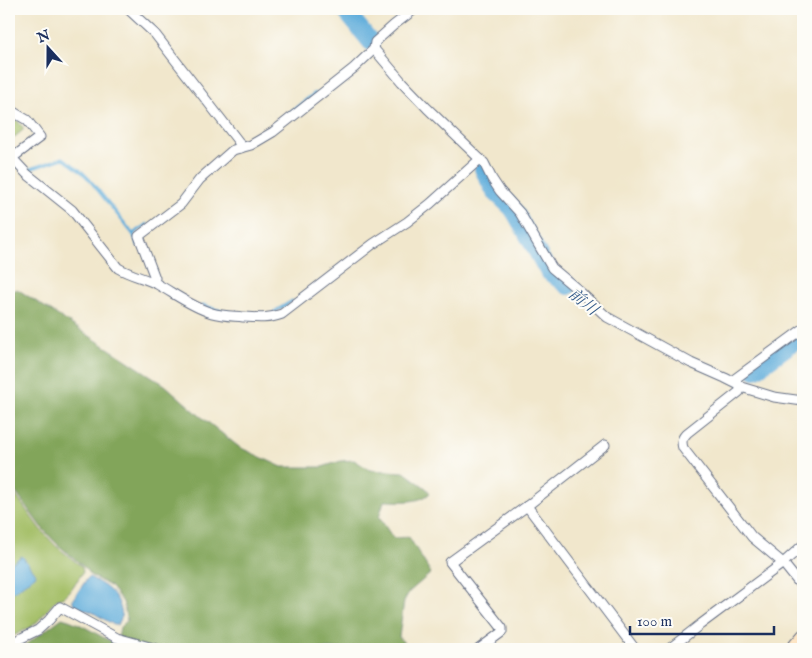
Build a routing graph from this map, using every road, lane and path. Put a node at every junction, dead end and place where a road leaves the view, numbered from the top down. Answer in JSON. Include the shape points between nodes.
{"nodes":[{"id":1,"x":128,"y":9,"type":"edge"},
{"id":2,"x":415,"y":9,"type":"edge"},
{"id":3,"x":374,"y":49,"type":"junction"},
{"id":4,"x":9,"y":106,"type":"edge"},
{"id":5,"x":241,"y":148,"type":"junction"},
{"id":6,"x":480,"y":159,"type":"junction"},
{"id":7,"x":155,"y":278,"type":"dead end"},
{"id":8,"x":803,"y":330,"type":"edge"},
{"id":9,"x":732,"y":381,"type":"junction"},
{"id":10,"x":741,"y":387,"type":"junction"},
{"id":11,"x":803,"y":401,"type":"edge"},
{"id":12,"x":605,"y":445,"type":"dead end"},
{"id":13,"x":527,"y":506,"type":"junction"},
{"id":14,"x":803,"y":545,"type":"edge"},
{"id":15,"x":783,"y":563,"type":"junction"},
{"id":16,"x":803,"y":588,"type":"edge"},
{"id":17,"x":803,"y":635,"type":"edge"},
{"id":18,"x":9,"y":644,"type":"edge"},
{"id":19,"x":157,"y":649,"type":"edge"},
{"id":20,"x":479,"y":649,"type":"edge"},
{"id":21,"x":635,"y":649,"type":"edge"},
{"id":22,"x":669,"y":649,"type":"edge"},
{"id":23,"x":791,"y":649,"type":"edge"}],
"edges":[{"from":1,"to":5,"type":"street","via":[[156,34]]},
{"from":2,"to":3,"type":"street","via":[[375,42]]},
{"from":3,"to":5,"type":"street","via":[[273,132]]},
{"from":3,"to":6,"type":"street","via":[[426,108]]},
{"from":4,"to":6,"type":"street","via":[[27,120],[40,137],[12,158],[72,210],[118,268],[156,283],[213,313],[235,316],[268,318],[282,314],[430,204]]},
{"from":5,"to":7,"type":"street","via":[[233,150],[200,179],[181,204],[139,236]]},
{"from":6,"to":9,"type":"street","via":[[500,191],[520,213],[552,268],[607,317],[691,364]]},
{"from":8,"to":9,"type":"street"},
{"from":9,"to":10,"type":"street"},
{"from":10,"to":11,"type":"street"},
{"from":10,"to":15,"type":"street","via":[[739,392],[686,433],[681,442],[688,456],[752,537]]},
{"from":12,"to":13,"type":"street"},
{"from":13,"to":20,"type":"street","via":[[450,562],[502,628],[502,632]]},
{"from":13,"to":21,"type":"street"},
{"from":14,"to":15,"type":"street"},
{"from":15,"to":16,"type":"street"},
{"from":15,"to":22,"type":"street"},
{"from":17,"to":23,"type":"main road"},
{"from":18,"to":19,"type":"street","via":[[38,630],[60,607],[117,638]]}]}
